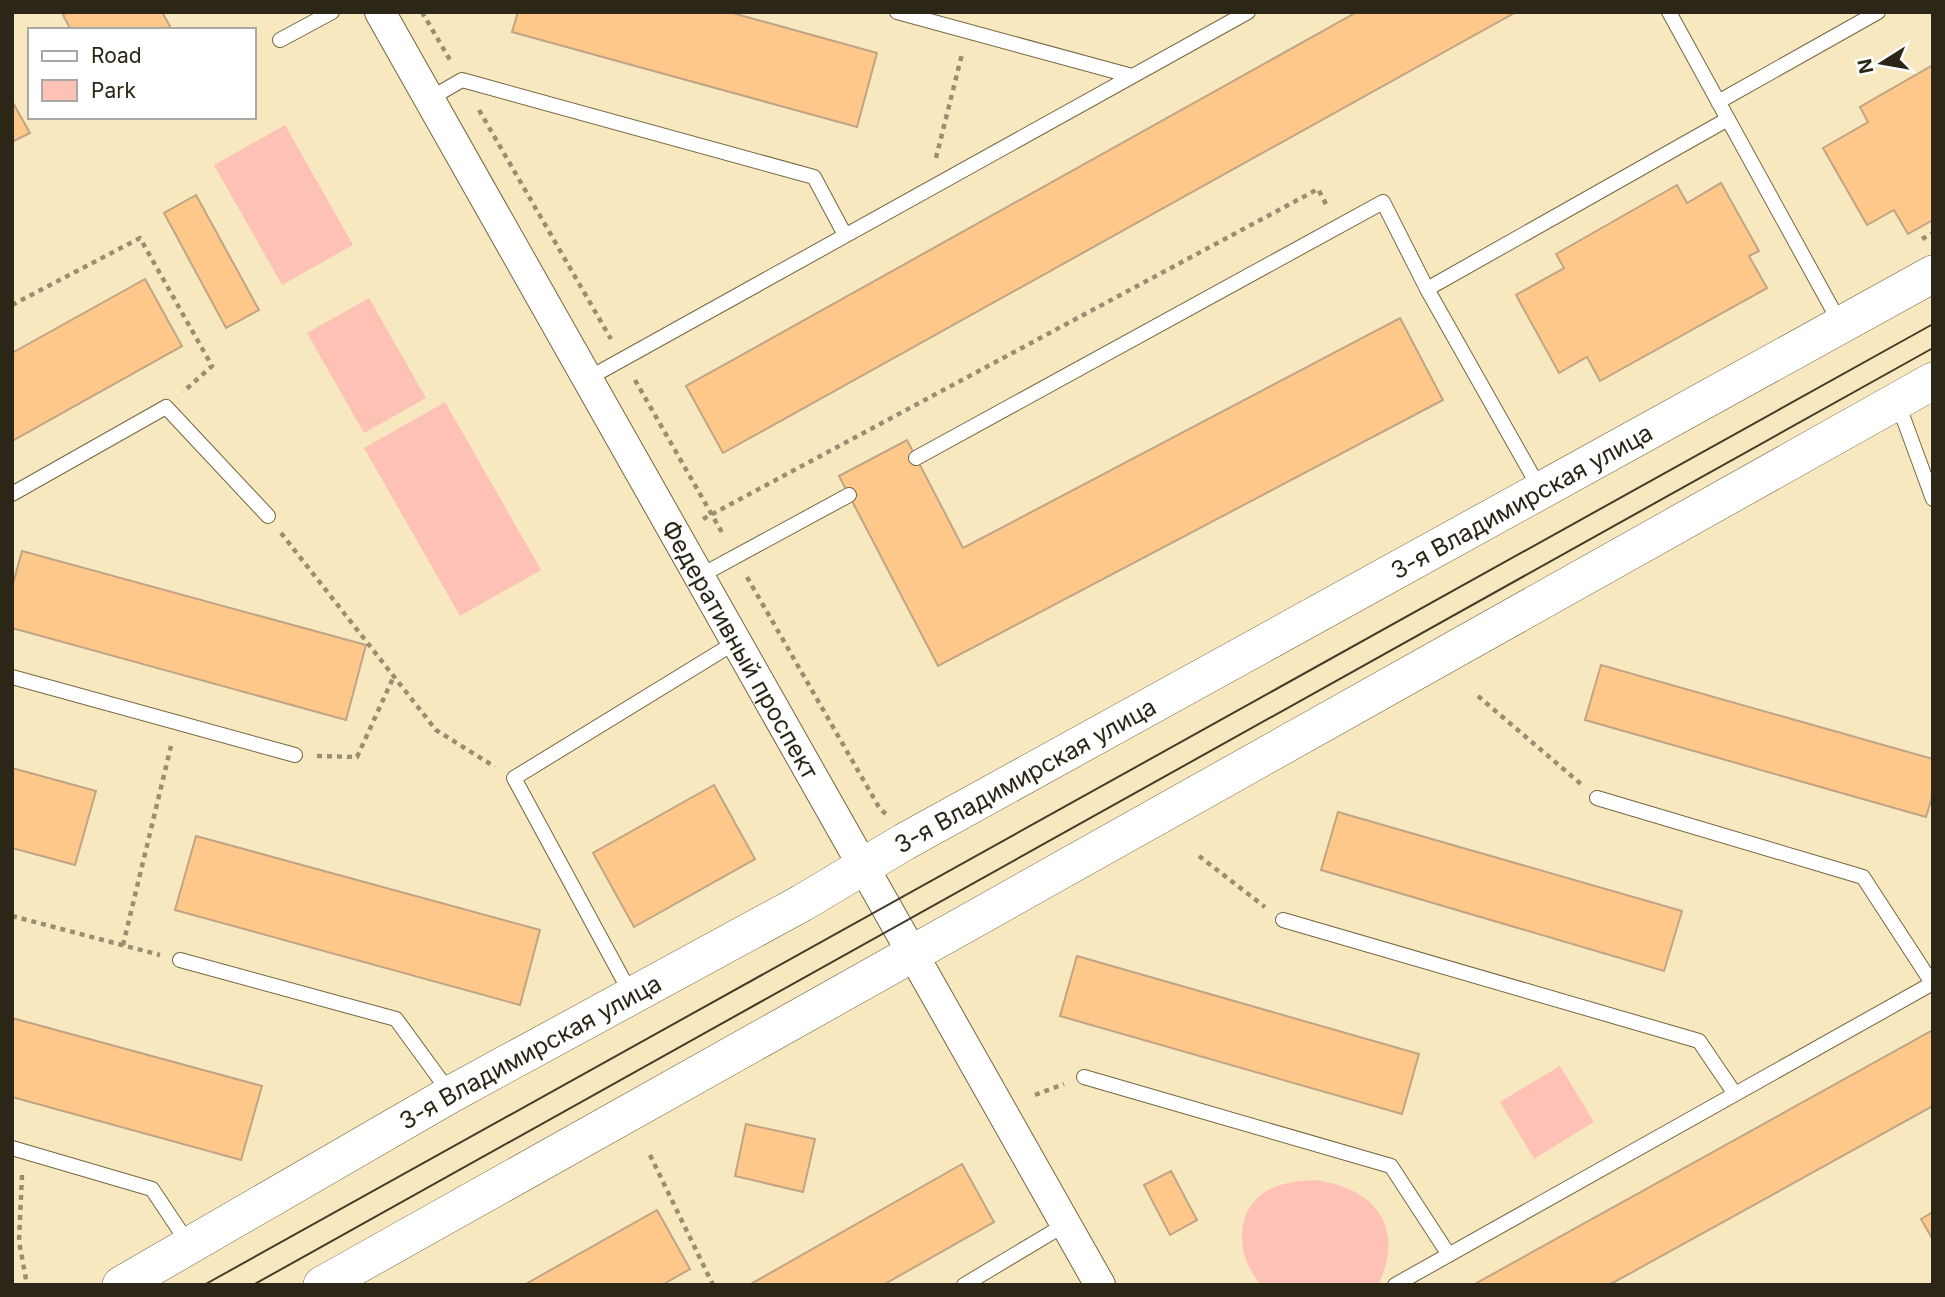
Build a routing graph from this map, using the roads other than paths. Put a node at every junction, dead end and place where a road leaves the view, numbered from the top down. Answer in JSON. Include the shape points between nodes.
{"nodes":[{"id":1,"x":332,"y":12,"type":"edge"},
{"id":2,"x":380,"y":12,"type":"edge"},
{"id":3,"x":897,"y":12,"type":"edge"},
{"id":4,"x":1248,"y":12,"type":"edge"},
{"id":5,"x":1669,"y":12,"type":"edge"},
{"id":6,"x":1878,"y":12,"type":"edge"},
{"id":7,"x":280,"y":40,"type":"dead end"},
{"id":8,"x":1132,"y":76,"type":"junction"},
{"id":9,"x":429,"y":99,"type":"junction"},
{"id":10,"x":1718,"y":102,"type":"junction"},
{"id":11,"x":1728,"y":119,"type":"junction"},
{"id":12,"x":845,"y":235,"type":"junction"},
{"id":13,"x":1933,"y":274,"type":"edge"},
{"id":14,"x":1427,"y":289,"type":"junction"},
{"id":15,"x":1841,"y":325,"type":"junction"},
{"id":16,"x":587,"y":379,"type":"junction"},
{"id":17,"x":1933,"y":382,"type":"edge"},
{"id":18,"x":1897,"y":401,"type":"junction"},
{"id":19,"x":916,"y":458,"type":"dead end"},
{"id":20,"x":1541,"y":490,"type":"junction"},
{"id":21,"x":12,"y":494,"type":"edge"},
{"id":22,"x":849,"y":495,"type":"dead end"},
{"id":23,"x":1933,"y":499,"type":"edge"},
{"id":24,"x":268,"y":516,"type":"road end"},
{"id":25,"x":698,"y":577,"type":"junction"},
{"id":26,"x":736,"y":642,"type":"junction"},
{"id":27,"x":12,"y":677,"type":"edge"},
{"id":28,"x":295,"y":755,"type":"road end"},
{"id":29,"x":1597,"y":798,"type":"road end"},
{"id":30,"x":863,"y":866,"type":"junction"},
{"id":31,"x":1283,"y":920,"type":"road end"},
{"id":32,"x":914,"y":955,"type":"junction"},
{"id":33,"x":180,"y":960,"type":"road end"},
{"id":34,"x":1932,"y":983,"type":"edge"},
{"id":35,"x":631,"y":995,"type":"junction"},
{"id":36,"x":1084,"y":1077,"type":"dead end"},
{"id":37,"x":451,"y":1094,"type":"junction"},
{"id":38,"x":1735,"y":1094,"type":"junction"},
{"id":39,"x":18,"y":1149,"type":"edge"},
{"id":40,"x":1066,"y":1224,"type":"junction"},
{"id":41,"x":189,"y":1245,"type":"junction"},
{"id":42,"x":1449,"y":1255,"type":"junction"},
{"id":43,"x":121,"y":1285,"type":"edge"},
{"id":44,"x":322,"y":1285,"type":"edge"},
{"id":45,"x":964,"y":1285,"type":"edge"},
{"id":46,"x":1100,"y":1285,"type":"edge"},
{"id":47,"x":1395,"y":1285,"type":"edge"}],
"edges":[{"from":1,"to":7,"type":"lane"},
{"from":2,"to":9,"type":"street","name":"Федеративный проспект"},
{"from":3,"to":8,"type":"lane"},
{"from":4,"to":8,"type":"lane"},
{"from":5,"to":10,"type":"lane"},
{"from":6,"to":10,"type":"lane"},
{"from":8,"to":12,"type":"lane"},
{"from":9,"to":12,"type":"lane","via":[[462,80],[814,177]]},
{"from":9,"to":16,"type":"street","name":"Федеративный проспект"},
{"from":10,"to":11,"type":"lane"},
{"from":11,"to":14,"type":"lane"},
{"from":11,"to":15,"type":"lane"},
{"from":12,"to":16,"type":"lane"},
{"from":13,"to":15,"type":"street","name":"3-я Владимирская улица"},
{"from":14,"to":19,"type":"lane","via":[[1383,202]]},
{"from":14,"to":20,"type":"lane"},
{"from":15,"to":20,"type":"street","name":"3-я Владимирская улица"},
{"from":16,"to":25,"type":"street","name":"Федеративный проспект"},
{"from":17,"to":18,"type":"street"},
{"from":18,"to":23,"type":"lane"},
{"from":18,"to":32,"type":"street"},
{"from":20,"to":30,"type":"street","name":"3-я Владимирская улица"},
{"from":21,"to":24,"type":"lane","via":[[166,407]]},
{"from":22,"to":25,"type":"lane"},
{"from":25,"to":26,"type":"street","name":"Федеративный проспект"},
{"from":26,"to":30,"type":"street","name":"Федеративный проспект"},
{"from":26,"to":35,"type":"lane","via":[[514,778]]},
{"from":27,"to":28,"type":"lane"},
{"from":29,"to":34,"type":"lane","via":[[1863,877]]},
{"from":30,"to":32,"type":"street","name":"Федеративный проспект"},
{"from":30,"to":35,"type":"street","name":"3-я Владимирская улица"},
{"from":31,"to":38,"type":"lane","via":[[1699,1041]]},
{"from":32,"to":40,"type":"street","name":"Федеративный проспект"},
{"from":32,"to":44,"type":"street"},
{"from":33,"to":37,"type":"lane","via":[[396,1019]]},
{"from":34,"to":38,"type":"lane"},
{"from":35,"to":37,"type":"street","name":"3-я Владимирская улица"},
{"from":36,"to":42,"type":"lane","via":[[1391,1166]]},
{"from":37,"to":41,"type":"street","name":"3-я Владимирская улица"},
{"from":38,"to":42,"type":"lane"},
{"from":39,"to":41,"type":"lane","via":[[152,1189]]},
{"from":40,"to":45,"type":"lane"},
{"from":40,"to":46,"type":"street","name":"Федеративный проспект"},
{"from":41,"to":43,"type":"street","name":"3-я Владимирская улица"},
{"from":42,"to":47,"type":"lane"}]}
